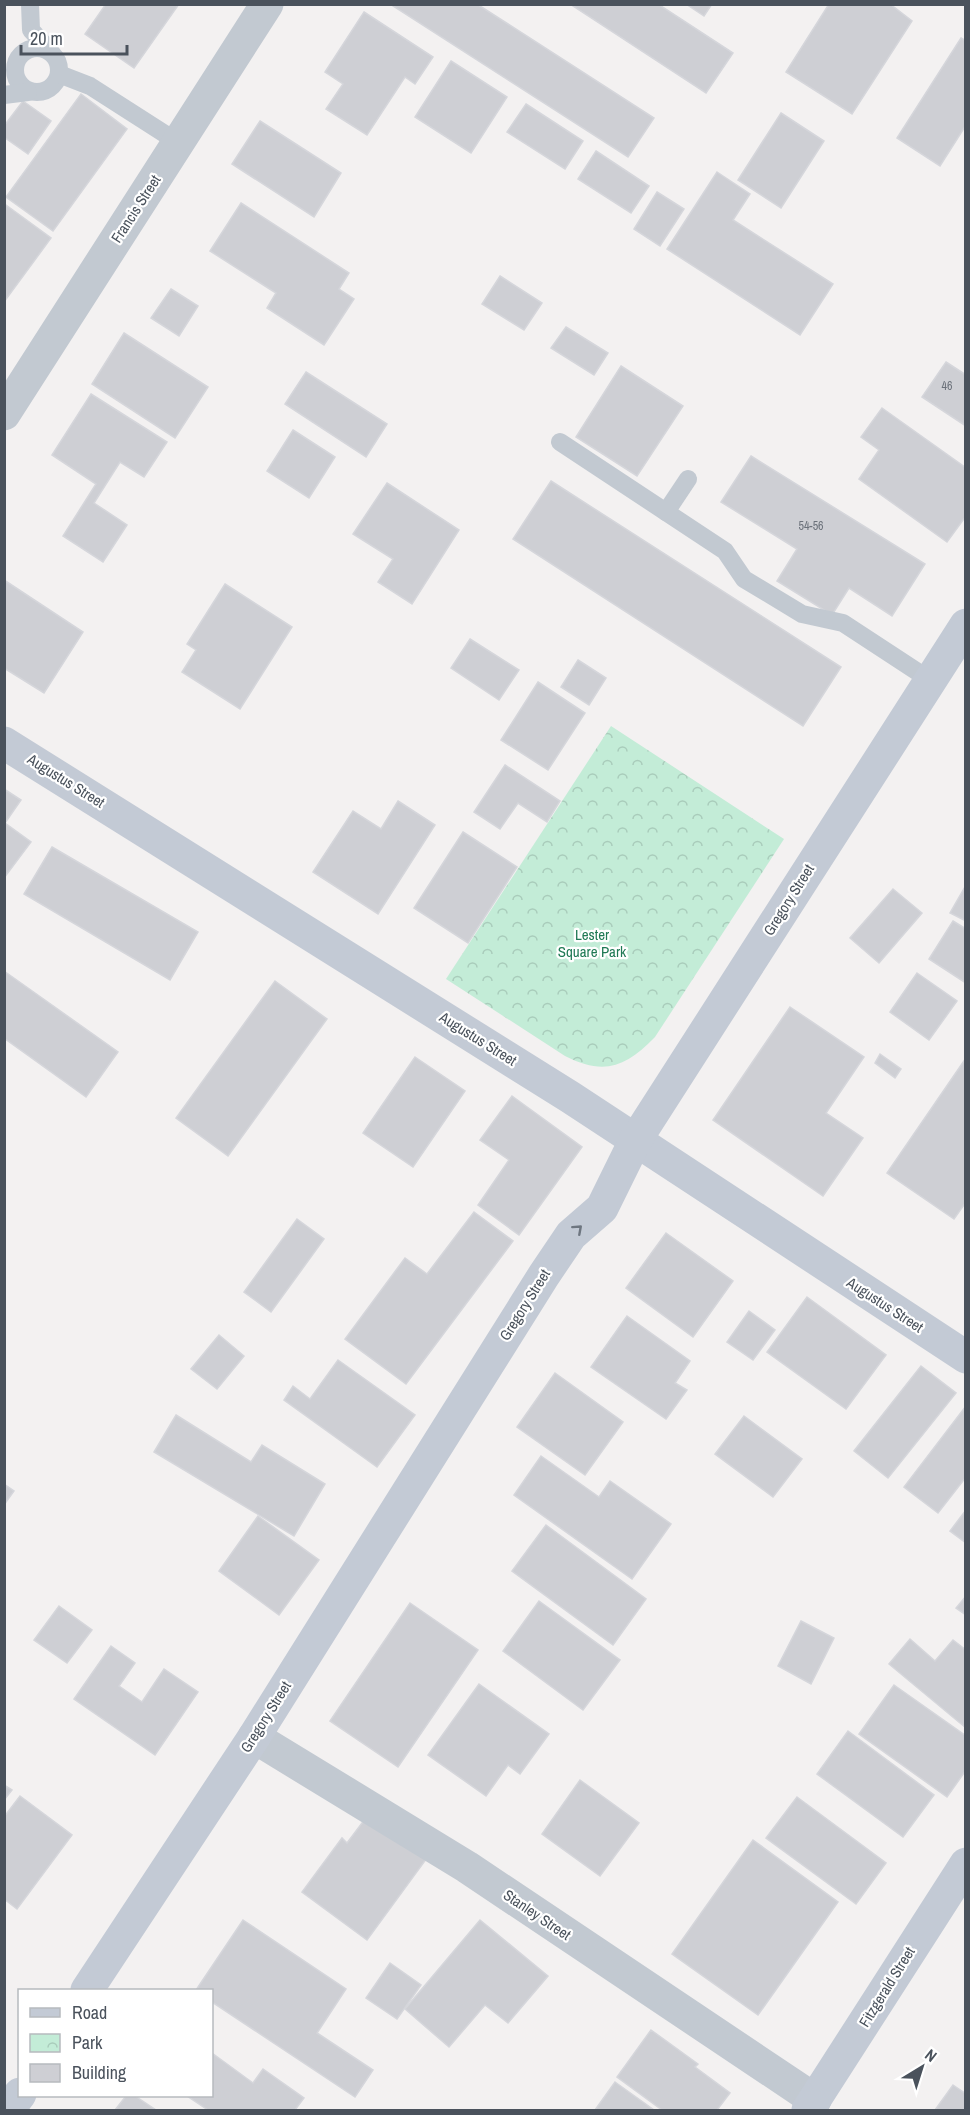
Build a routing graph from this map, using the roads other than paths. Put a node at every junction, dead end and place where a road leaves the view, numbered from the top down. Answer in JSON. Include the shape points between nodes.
{"nodes":[{"id":1,"x":30,"y":4,"type":"edge"},
{"id":2,"x":267,"y":4,"type":"edge"},
{"id":3,"x":53,"y":55,"type":"junction"},
{"id":4,"x":59,"y":74,"type":"junction"},
{"id":5,"x":28,"y":92,"type":"junction"},
{"id":6,"x":4,"y":95,"type":"edge"},
{"id":7,"x":179,"y":143,"type":"junction"},
{"id":8,"x":4,"y":414,"type":"edge"},
{"id":9,"x":560,"y":442,"type":"dead end"},
{"id":10,"x":688,"y":479,"type":"dead end"},
{"id":11,"x":666,"y":512,"type":"junction"},
{"id":12,"x":966,"y":625,"type":"edge"},
{"id":13,"x":930,"y":680,"type":"junction"},
{"id":14,"x":4,"y":743,"type":"edge"},
{"id":15,"x":635,"y":1141,"type":"junction"},
{"id":16,"x":959,"y":1354,"type":"edge"},
{"id":17,"x":254,"y":1737,"type":"junction"},
{"id":18,"x":966,"y":1864,"type":"edge"},
{"id":19,"x":88,"y":1989,"type":"edge"},
{"id":20,"x":18,"y":2097,"type":"edge"},
{"id":21,"x":812,"y":2105,"type":"edge"},
{"id":22,"x":8,"y":2110,"type":"edge"}],
"edges":[{"from":1,"to":3,"type":"lane","via":[[31,30]]},
{"from":2,"to":7,"type":"street","name":"Francis Street"},
{"from":3,"to":4,"type":"lane","via":[[59,64]]},
{"from":3,"to":5,"type":"lane","via":[[35,48],[18,58],[15,77]]},
{"from":4,"to":5,"type":"lane","via":[[48,90]]},
{"from":4,"to":7,"type":"lane","via":[[90,86]]},
{"from":5,"to":6,"type":"lane"},
{"from":7,"to":8,"type":"street","name":"Francis Street"},
{"from":9,"to":11,"type":"lane"},
{"from":10,"to":11,"type":"lane"},
{"from":11,"to":13,"type":"lane","via":[[725,551],[744,579],[801,614],[843,623]]},
{"from":12,"to":13,"type":"street","name":"Gregory Street"},
{"from":13,"to":15,"type":"street","name":"Gregory Street"},
{"from":14,"to":15,"type":"street","name":"Augustus Street"},
{"from":15,"to":16,"type":"street","name":"Augustus Street"},
{"from":17,"to":15,"type":"street","name":"Gregory Street","one_way":true,"via":[[544,1275],[571,1235],[602,1208]]},
{"from":17,"to":19,"type":"street","name":"Gregory Street"},
{"from":17,"to":21,"type":"street","name":"Stanley Street","via":[[467,1868]]},
{"from":18,"to":21,"type":"street","name":"Fitzgerald Street"},
{"from":20,"to":22,"type":"street"}]}
